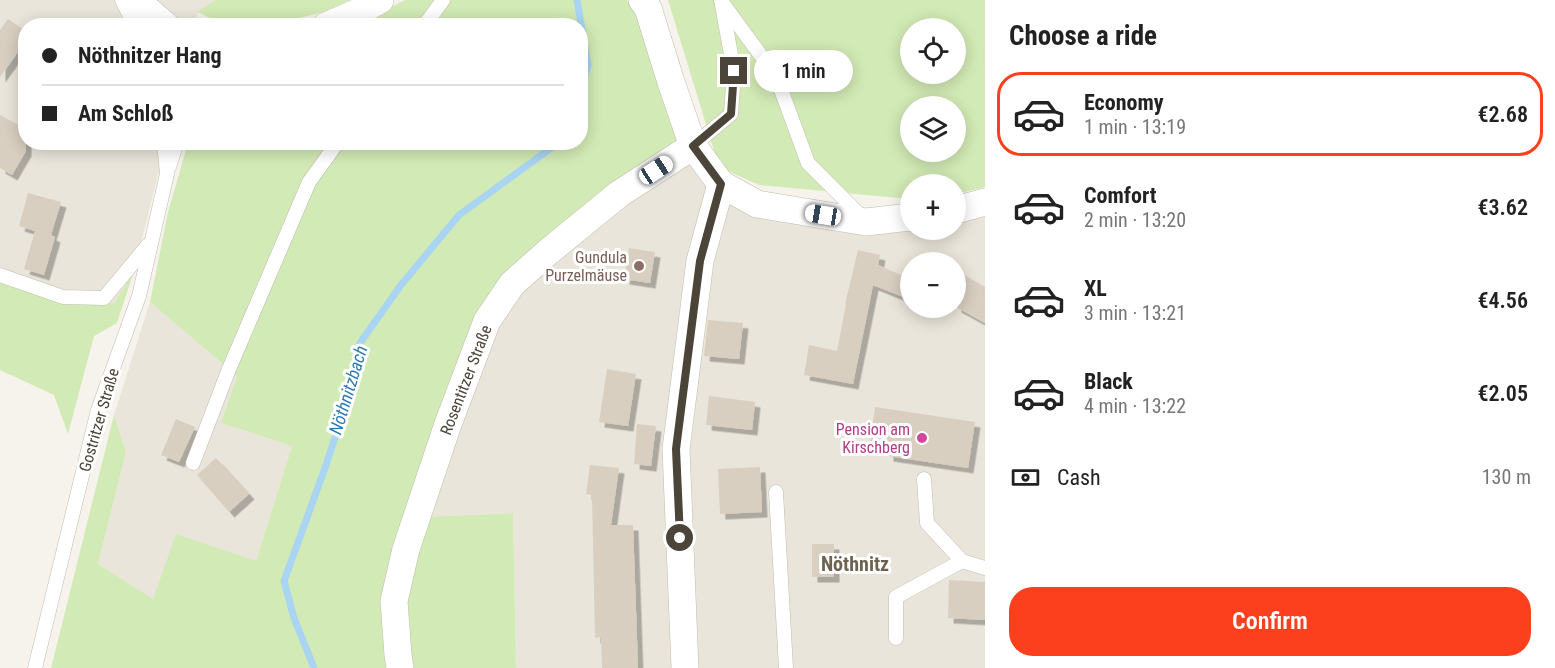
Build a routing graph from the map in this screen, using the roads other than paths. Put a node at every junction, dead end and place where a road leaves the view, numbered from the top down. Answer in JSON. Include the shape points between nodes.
{"nodes":[{"id":1,"x":122,"y":0,"type":"edge"},
{"id":2,"x":136,"y":0,"type":"edge"},
{"id":3,"x":380,"y":0,"type":"edge"},
{"id":4,"x":443,"y":0,"type":"edge"},
{"id":5,"x":642,"y":0,"type":"edge"},
{"id":6,"x":721,"y":0,"type":"edge"},
{"id":7,"x":131,"y":18,"type":"edge"},
{"id":8,"x":157,"y":18,"type":"edge"},
{"id":9,"x":345,"y":18,"type":"edge"},
{"id":10,"x":430,"y":18,"type":"edge"},
{"id":11,"x":693,"y":146,"type":"junction"},
{"id":12,"x":165,"y":150,"type":"edge"},
{"id":13,"x":174,"y":150,"type":"edge"},
{"id":14,"x":332,"y":150,"type":"edge"},
{"id":15,"x":167,"y":174,"type":"junction"},
{"id":16,"x":721,"y":184,"type":"junction"},
{"id":17,"x":985,"y":202,"type":"edge"},
{"id":18,"x":966,"y":207,"type":"edge"},
{"id":19,"x":900,"y":218,"type":"edge"},
{"id":20,"x":866,"y":222,"type":"junction"},
{"id":21,"x":151,"y":242,"type":"junction"},
{"id":22,"x":0,"y":275,"type":"edge"},
{"id":23,"x":193,"y":463,"type":"dead end"},
{"id":24,"x":924,"y":479,"type":"dead end"},
{"id":25,"x":776,"y":492,"type":"dead end"},
{"id":26,"x":962,"y":561,"type":"junction"},
{"id":27,"x":985,"y":568,"type":"edge"},
{"id":28,"x":896,"y":638,"type":"dead end"},
{"id":29,"x":35,"y":668,"type":"edge"},
{"id":30,"x":400,"y":668,"type":"edge"},
{"id":31,"x":685,"y":668,"type":"edge"},
{"id":32,"x":786,"y":668,"type":"edge"}],
"edges":[{"from":1,"to":7,"type":"lane"},
{"from":2,"to":8,"type":"street"},
{"from":3,"to":9,"type":"street"},
{"from":4,"to":10,"type":"lane"},
{"from":5,"to":11,"type":"street","via":[[648,8]]},
{"from":6,"to":11,"type":"lane","via":[[734,71],[731,114]]},
{"from":6,"to":20,"type":"lane","via":[[776,76],[808,163]]},
{"from":11,"to":16,"type":"street"},
{"from":11,"to":30,"type":"street","name":"Rosentitzer Straße","via":[[619,194],[548,252],[512,284],[488,321],[406,549],[394,601]]},
{"from":12,"to":15,"type":"lane","name":"Gostritzer Straße"},
{"from":13,"to":15,"type":"lane","name":"Gostritzer Straße"},
{"from":14,"to":23,"type":"lane","via":[[309,182]]},
{"from":15,"to":21,"type":"lane","name":"Gostritzer Straße"},
{"from":16,"to":20,"type":"street","via":[[757,204]]},
{"from":16,"to":31,"type":"street","via":[[700,261],[676,449]]},
{"from":17,"to":18,"type":"street"},
{"from":19,"to":20,"type":"street"},
{"from":21,"to":22,"type":"lane","via":[[104,298],[63,297]]},
{"from":21,"to":29,"type":"lane","name":"Gostritzer Straße","via":[[139,296],[98,410]]},
{"from":24,"to":26,"type":"lane","via":[[927,523]]},
{"from":25,"to":32,"type":"lane"},
{"from":26,"to":27,"type":"lane"},
{"from":26,"to":28,"type":"lane","via":[[896,597]]}]}
